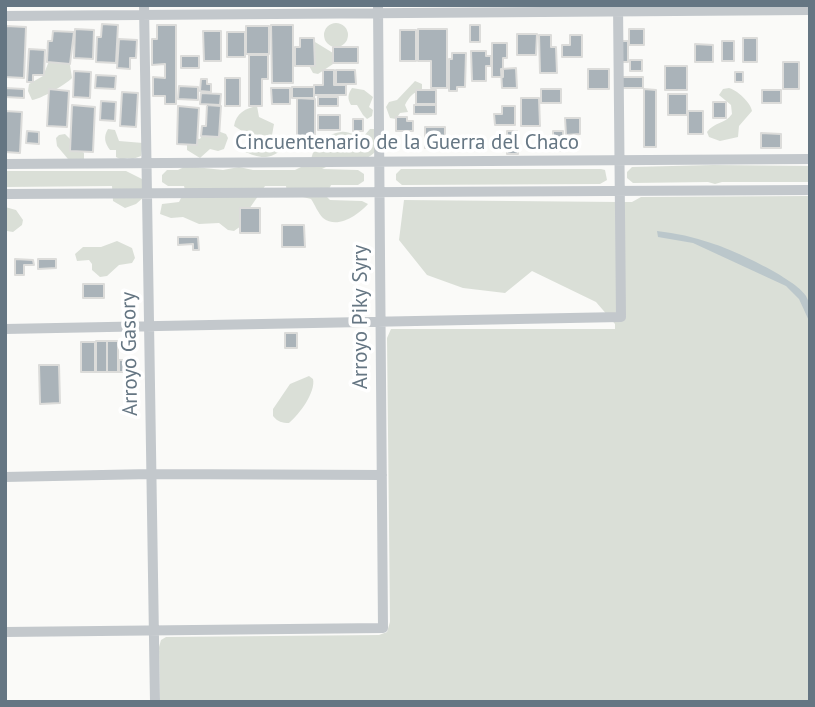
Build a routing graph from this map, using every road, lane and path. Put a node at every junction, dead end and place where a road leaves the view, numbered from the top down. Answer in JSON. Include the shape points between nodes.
{"nodes":[{"id":1,"x":618,"y":8,"type":"edge"},
{"id":2,"x":378,"y":9,"type":"edge"},
{"id":3,"x":144,"y":10,"type":"edge"},
{"id":4,"x":810,"y":10,"type":"edge"},
{"id":5,"x":5,"y":16,"type":"edge"},
{"id":6,"x":810,"y":159,"type":"edge"},
{"id":7,"x":620,"y":160,"type":"junction"},
{"id":8,"x":380,"y":162,"type":"junction"},
{"id":9,"x":145,"y":163,"type":"junction"},
{"id":10,"x":5,"y":164,"type":"edge"},
{"id":11,"x":810,"y":190,"type":"edge"},
{"id":12,"x":620,"y":191,"type":"junction"},
{"id":13,"x":146,"y":193,"type":"junction"},
{"id":14,"x":380,"y":193,"type":"junction"},
{"id":15,"x":5,"y":194,"type":"edge"},
{"id":16,"x":381,"y":322,"type":"junction"},
{"id":17,"x":148,"y":326,"type":"junction"},
{"id":18,"x":5,"y":329,"type":"edge"},
{"id":19,"x":151,"y":474,"type":"junction"},
{"id":20,"x":382,"y":475,"type":"junction"},
{"id":21,"x":5,"y":477,"type":"edge"},
{"id":22,"x":154,"y":630,"type":"junction"},
{"id":23,"x":5,"y":632,"type":"edge"},
{"id":24,"x":155,"y":702,"type":"edge"}],
"edges":[{"from":1,"to":2,"type":"street"},
{"from":1,"to":4,"type":"street"},
{"from":1,"to":7,"type":"street"},
{"from":2,"to":3,"type":"street"},
{"from":2,"to":8,"type":"street","name":"Arroyo Piky Syry"},
{"from":3,"to":5,"type":"street"},
{"from":3,"to":9,"type":"street","name":"Arroyo Gasory"},
{"from":6,"to":7,"type":"street","name":"Cincuentenario de la Guerra del Chaco"},
{"from":7,"to":8,"type":"street","name":"Cincuentenario de la Guerra del Chaco"},
{"from":7,"to":12,"type":"street"},
{"from":8,"to":9,"type":"street","name":"Cincuentenario de la Guerra del Chaco"},
{"from":8,"to":14,"type":"street","name":"Arroyo Piky Syry"},
{"from":9,"to":10,"type":"street","name":"Cincuentenario de la Guerra del Chaco"},
{"from":9,"to":13,"type":"street","name":"Arroyo Gasory"},
{"from":11,"to":12,"type":"street"},
{"from":12,"to":14,"type":"street"},
{"from":12,"to":16,"type":"street","via":[[621,317]]},
{"from":13,"to":14,"type":"street"},
{"from":13,"to":15,"type":"street"},
{"from":13,"to":17,"type":"street","name":"Arroyo Gasory"},
{"from":14,"to":16,"type":"street","name":"Arroyo Piky Syry"},
{"from":16,"to":17,"type":"street"},
{"from":16,"to":20,"type":"street","name":"Arroyo Piky Syry"},
{"from":17,"to":18,"type":"street"},
{"from":17,"to":19,"type":"street","name":"Arroyo Gasory"},
{"from":19,"to":20,"type":"street"},
{"from":19,"to":21,"type":"street"},
{"from":19,"to":22,"type":"street","name":"Arroyo Gasory"},
{"from":20,"to":22,"type":"street","name":"Arroyo Piky Syry","via":[[383,628]]},
{"from":22,"to":23,"type":"street"},
{"from":22,"to":24,"type":"street","name":"Arroyo Gasory"}]}
